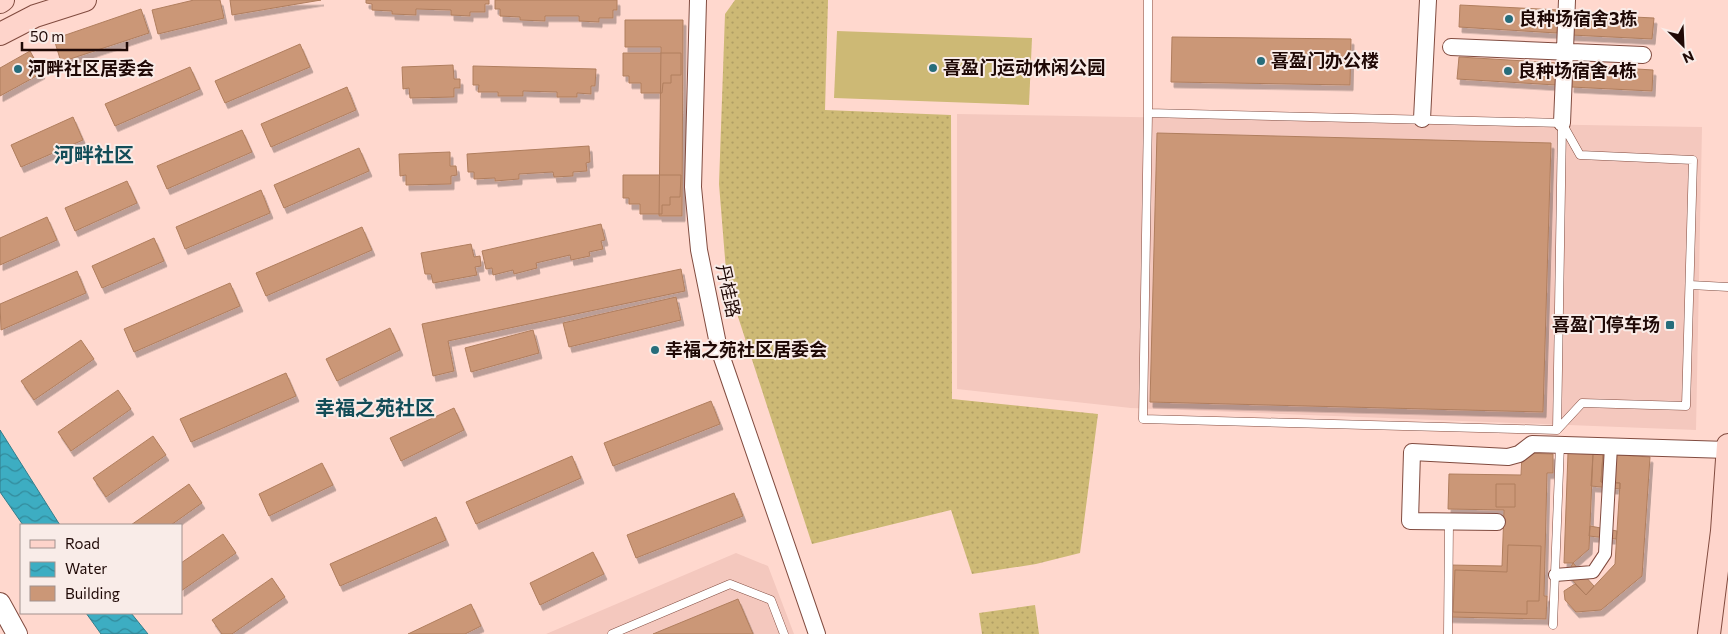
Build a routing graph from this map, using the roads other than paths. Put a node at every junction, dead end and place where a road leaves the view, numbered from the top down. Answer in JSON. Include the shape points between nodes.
{"nodes":[{"id":1,"x":85,"y":0,"type":"edge"},
{"id":2,"x":698,"y":0,"type":"edge"},
{"id":3,"x":1148,"y":0,"type":"edge"},
{"id":4,"x":1428,"y":0,"type":"edge"},
{"id":5,"x":1567,"y":0,"type":"edge"},
{"id":6,"x":0,"y":34,"type":"edge"},
{"id":7,"x":1451,"y":47,"type":"dead end"},
{"id":8,"x":1565,"y":52,"type":"junction"},
{"id":9,"x":1643,"y":55,"type":"dead end"},
{"id":10,"x":1148,"y":113,"type":"junction"},
{"id":11,"x":1422,"y":119,"type":"junction"},
{"id":12,"x":1562,"y":123,"type":"junction"},
{"id":13,"x":1690,"y":285,"type":"junction"},
{"id":14,"x":1728,"y":287,"type":"edge"},
{"id":15,"x":1559,"y":438,"type":"junction"},
{"id":16,"x":1728,"y":445,"type":"edge"},
{"id":17,"x":1611,"y":446,"type":"junction"},
{"id":18,"x":1728,"y":450,"type":"edge"},
{"id":19,"x":1448,"y":522,"type":"junction"},
{"id":20,"x":1497,"y":522,"type":"dead end"},
{"id":21,"x":1555,"y":575,"type":"junction"},
{"id":22,"x":0,"y":603,"type":"edge"},
{"id":23,"x":1553,"y":625,"type":"dead end"},
{"id":24,"x":17,"y":634,"type":"edge"},
{"id":25,"x":612,"y":634,"type":"edge"},
{"id":26,"x":784,"y":634,"type":"edge"},
{"id":27,"x":817,"y":634,"type":"edge"},
{"id":28,"x":1448,"y":634,"type":"edge"},
{"id":29,"x":1710,"y":634,"type":"edge"}],
"edges":[{"from":1,"to":6,"type":"main road","via":[[34,16]]},
{"from":2,"to":27,"type":"street","name":"丹桂路","via":[[693,187],[698,250],[719,349]]},
{"from":3,"to":10,"type":"lane"},
{"from":4,"to":11,"type":"street"},
{"from":5,"to":8,"type":"street"},
{"from":7,"to":8,"type":"street"},
{"from":8,"to":9,"type":"street"},
{"from":8,"to":12,"type":"street"},
{"from":10,"to":11,"type":"lane"},
{"from":10,"to":15,"type":"lane","via":[[1142,419]]},
{"from":11,"to":12,"type":"lane"},
{"from":12,"to":13,"type":"lane","via":[[1580,155],[1693,160]]},
{"from":12,"to":15,"type":"lane"},
{"from":13,"to":14,"type":"lane"},
{"from":13,"to":15,"type":"lane","via":[[1686,406],[1582,403]]},
{"from":15,"to":17,"type":"street"},
{"from":15,"to":19,"type":"street","via":[[1532,444],[1519,454],[1508,457],[1412,452],[1410,521]]},
{"from":15,"to":21,"type":"lane"},
{"from":16,"to":18,"type":"main road"},
{"from":17,"to":18,"type":"street"},
{"from":17,"to":21,"type":"street","via":[[1605,554],[1593,572]]},
{"from":18,"to":29,"type":"main road"},
{"from":19,"to":20,"type":"street"},
{"from":19,"to":28,"type":"lane"},
{"from":21,"to":23,"type":"lane"},
{"from":22,"to":24,"type":"street"},
{"from":25,"to":26,"type":"lane","via":[[730,584],[771,600]]}]}
